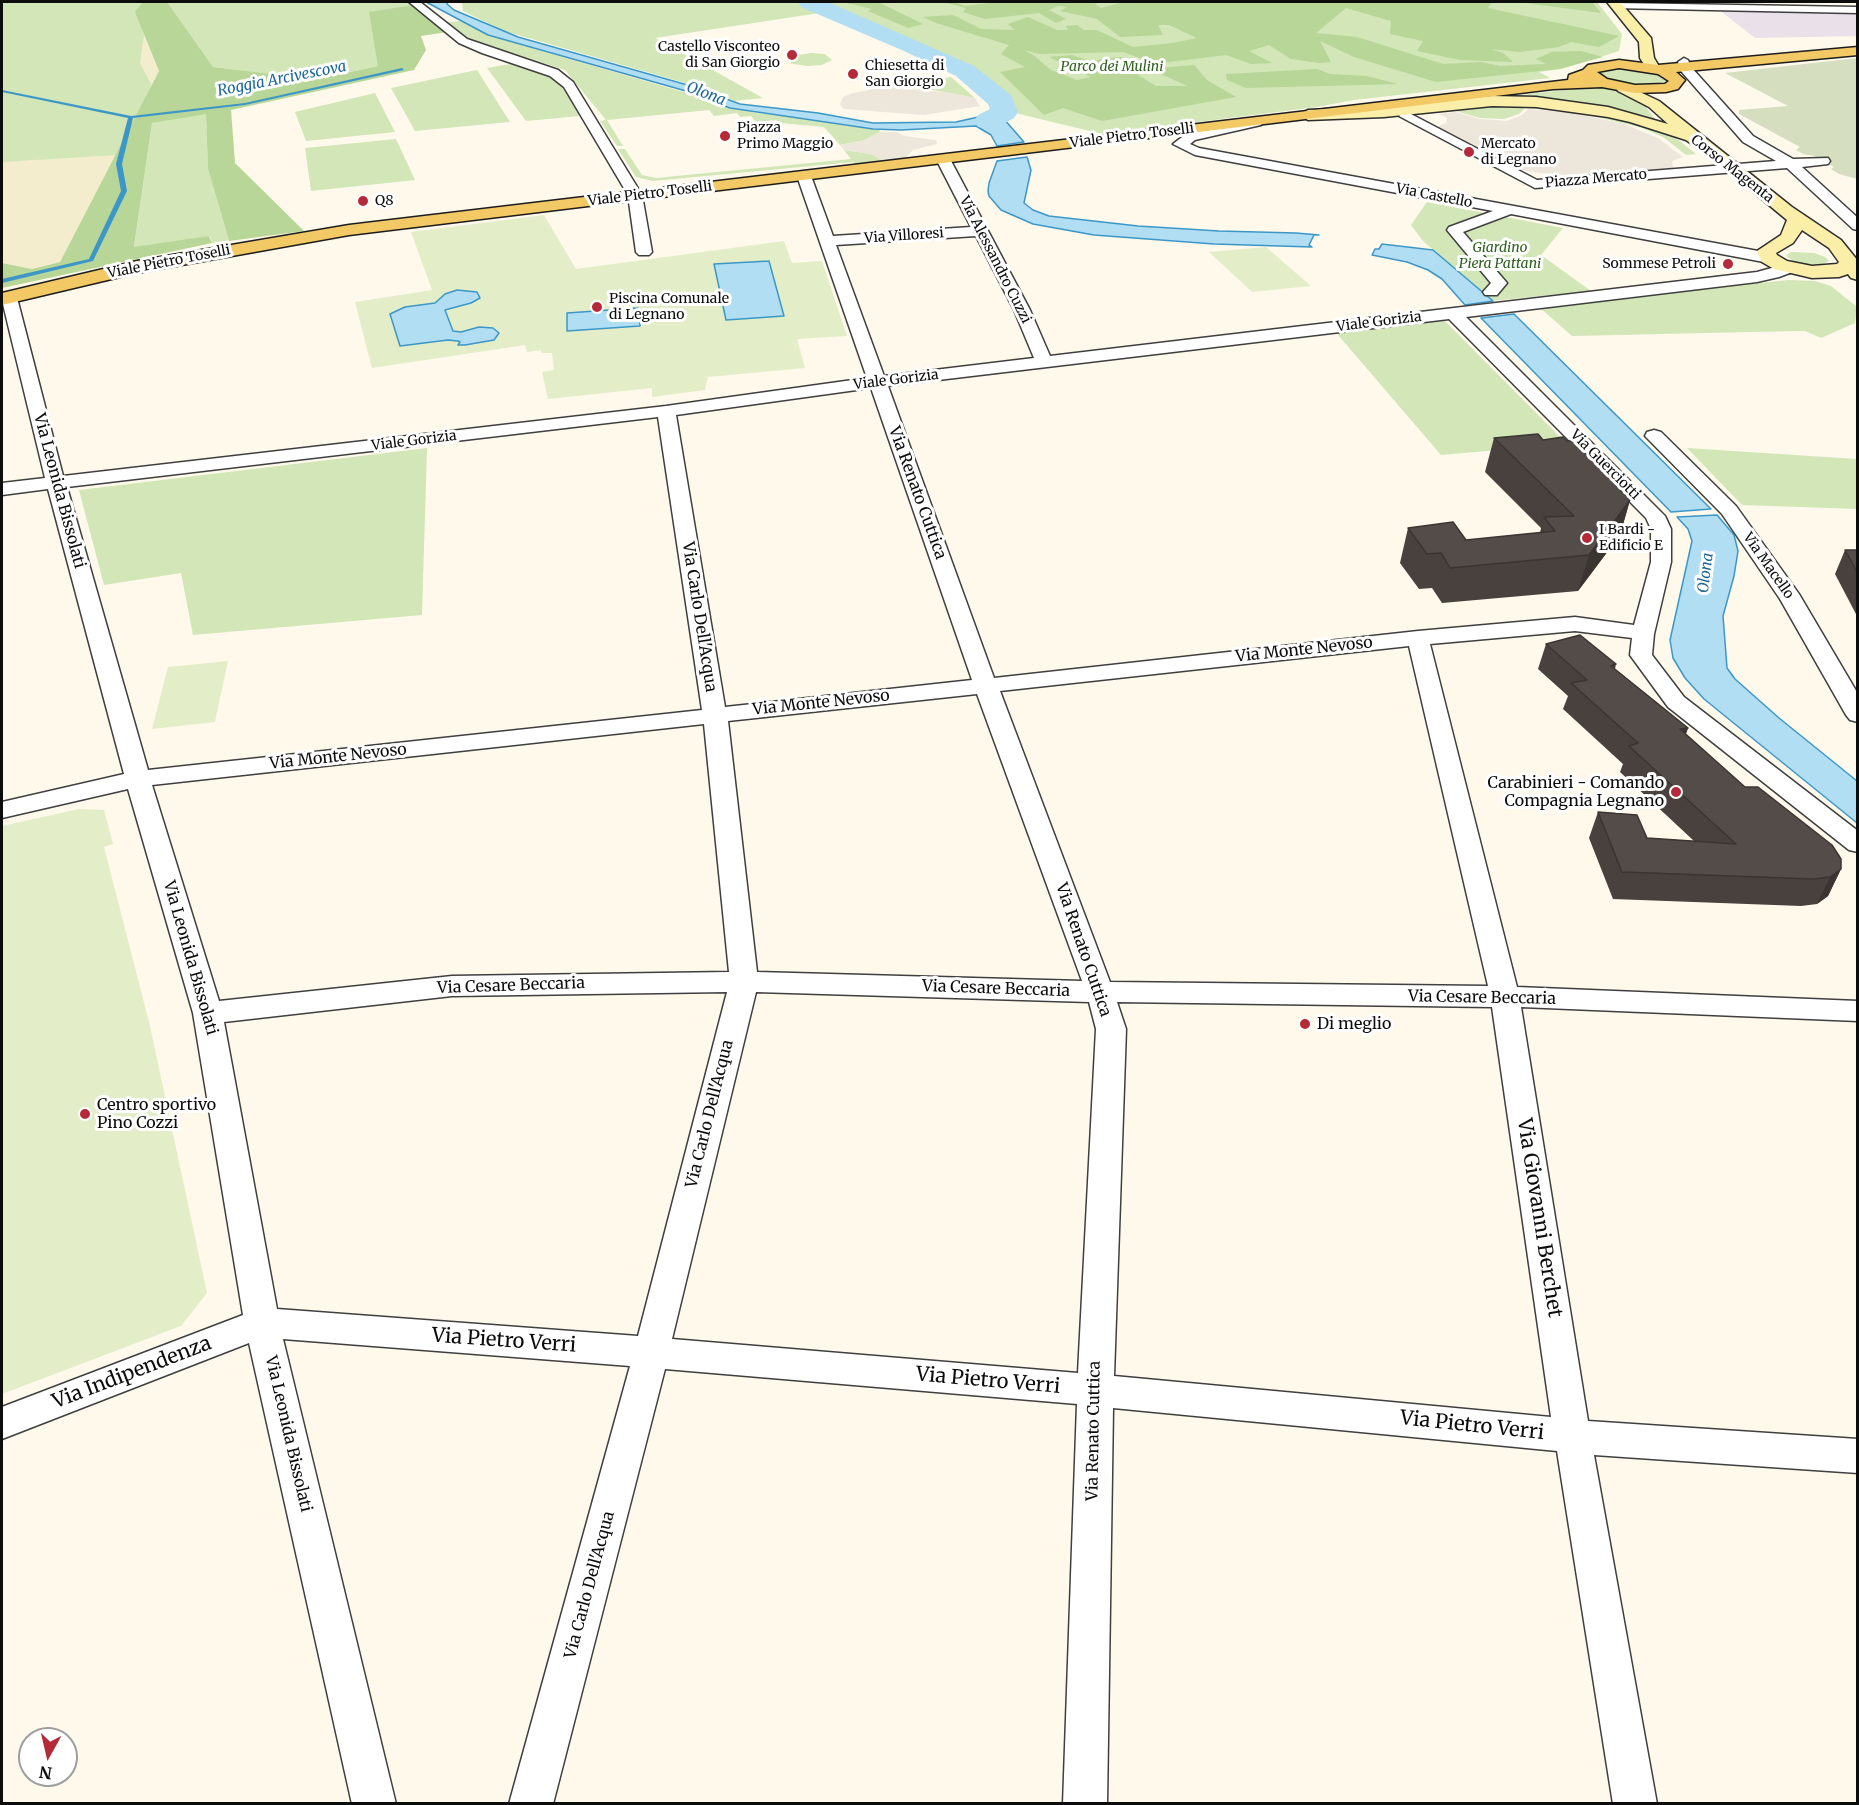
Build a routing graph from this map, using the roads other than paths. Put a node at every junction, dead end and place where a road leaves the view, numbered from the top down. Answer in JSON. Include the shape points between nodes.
{"nodes":[{"id":1,"x":414,"y":2,"type":"edge"},
{"id":2,"x":1842,"y":2,"type":"edge"},
{"id":3,"x":1615,"y":4,"type":"edge"},
{"id":4,"x":1857,"y":10,"type":"edge"},
{"id":5,"x":1646,"y":45,"type":"junction"},
{"id":6,"x":1857,"y":51,"type":"edge"},
{"id":7,"x":1619,"y":64,"type":"junction"},
{"id":8,"x":1656,"y":68,"type":"junction"},
{"id":9,"x":1588,"y":73,"type":"junction"},
{"id":10,"x":1680,"y":73,"type":"junction"},
{"id":11,"x":1602,"y":83,"type":"junction"},
{"id":12,"x":1553,"y":85,"type":"junction"},
{"id":13,"x":1623,"y":88,"type":"junction"},
{"id":14,"x":1303,"y":115,"type":"junction"},
{"id":15,"x":1405,"y":116,"type":"dead end"},
{"id":16,"x":1669,"y":117,"type":"junction"},
{"id":17,"x":1256,"y":122,"type":"junction"},
{"id":18,"x":1692,"y":137,"type":"junction"},
{"id":19,"x":943,"y":159,"type":"junction"},
{"id":20,"x":1823,"y":161,"type":"dead end"},
{"id":21,"x":1790,"y":164,"type":"junction"},
{"id":22,"x":1733,"y":168,"type":"junction"},
{"id":23,"x":804,"y":176,"type":"junction"},
{"id":24,"x":1535,"y":184,"type":"junction"},
{"id":25,"x":635,"y":195,"type":"junction"},
{"id":26,"x":1509,"y":210,"type":"junction"},
{"id":27,"x":1796,"y":219,"type":"junction"},
{"id":28,"x":1857,"y":226,"type":"edge"},
{"id":29,"x":980,"y":231,"type":"junction"},
{"id":30,"x":829,"y":241,"type":"junction"},
{"id":31,"x":644,"y":252,"type":"dead end"},
{"id":32,"x":1772,"y":252,"type":"junction"},
{"id":33,"x":1849,"y":262,"type":"edge"},
{"id":34,"x":1790,"y":268,"type":"junction"},
{"id":35,"x":1491,"y":292,"type":"dead end"},
{"id":36,"x":5,"y":298,"type":"edge"},
{"id":37,"x":1453,"y":313,"type":"junction"},
{"id":38,"x":1044,"y":361,"type":"junction"},
{"id":39,"x":877,"y":382,"type":"junction"},
{"id":40,"x":666,"y":411,"type":"junction"},
{"id":41,"x":1654,"y":436,"type":"dead end"},
{"id":42,"x":56,"y":482,"type":"junction"},
{"id":43,"x":2,"y":489,"type":"edge"},
{"id":44,"x":1644,"y":634,"type":"junction"},
{"id":45,"x":1418,"y":638,"type":"junction"},
{"id":46,"x":987,"y":685,"type":"junction"},
{"id":47,"x":715,"y":715,"type":"junction"},
{"id":48,"x":1857,"y":715,"type":"edge"},
{"id":49,"x":138,"y":779,"type":"junction"},
{"id":50,"x":2,"y":810,"type":"edge"},
{"id":51,"x":1857,"y":844,"type":"edge"},
{"id":52,"x":744,"y":982,"type":"junction"},
{"id":53,"x":1100,"y":992,"type":"junction"},
{"id":54,"x":1505,"y":997,"type":"junction"},
{"id":55,"x":1857,"y":1011,"type":"edge"},
{"id":56,"x":208,"y":1013,"type":"junction"},
{"id":57,"x":262,"y":1323,"type":"junction"},
{"id":58,"x":650,"y":1352,"type":"junction"},
{"id":59,"x":1095,"y":1390,"type":"junction"},
{"id":60,"x":2,"y":1423,"type":"edge"},
{"id":61,"x":1573,"y":1436,"type":"junction"},
{"id":62,"x":1857,"y":1456,"type":"edge"},
{"id":63,"x":374,"y":1803,"type":"edge"},
{"id":64,"x":531,"y":1803,"type":"edge"},
{"id":65,"x":1085,"y":1803,"type":"edge"},
{"id":66,"x":1635,"y":1803,"type":"edge"}],
"edges":[{"from":1,"to":25,"type":"street","via":[[463,41],[554,73],[569,85]]},
{"from":2,"to":4,"type":"street"},
{"from":3,"to":4,"type":"street"},
{"from":3,"to":5,"type":"street","via":[[1644,37]]},
{"from":5,"to":7,"type":"street"},
{"from":5,"to":8,"type":"street","via":[[1647,58]]},
{"from":6,"to":10,"type":"main road"},
{"from":7,"to":8,"type":"main road","name":"Viale Pietro Toselli"},
{"from":7,"to":9,"type":"main road","name":"Viale Pietro Toselli","via":[[1600,66]]},
{"from":8,"to":10,"type":"main road","name":"Viale Pietro Toselli"},
{"from":9,"to":11,"type":"main road"},
{"from":9,"to":12,"type":"main road","name":"Viale Pietro Toselli"},
{"from":10,"to":13,"type":"main road","via":[[1647,90]]},
{"from":10,"to":16,"type":"street","via":[[1660,99]]},
{"from":10,"to":21,"type":"street","via":[[1749,139]]},
{"from":11,"to":12,"type":"main road","name":"Viale Pietro Toselli"},
{"from":11,"to":13,"type":"main road"},
{"from":12,"to":14,"type":"main road","name":"Viale Pietro Toselli"},
{"from":13,"to":16,"type":"street","name":"Corso Magenta","via":[[1645,98]]},
{"from":14,"to":17,"type":"main road","name":"Viale Pietro Toselli"},
{"from":14,"to":18,"type":"street","name":"Viale Pietro Toselli","via":[[1521,101],[1601,111]]},
{"from":15,"to":24,"type":"street","name":"Piazza Mercato"},
{"from":16,"to":18,"type":"street","name":"Corso Magenta"},
{"from":17,"to":19,"type":"main road","name":"Viale Pietro Toselli"},
{"from":17,"to":26,"type":"street","name":"Via Castello","via":[[1191,137],[1180,144],[1195,151]]},
{"from":18,"to":22,"type":"street","name":"Corso Magenta"},
{"from":19,"to":23,"type":"main road","name":"Viale Pietro Toselli"},
{"from":19,"to":29,"type":"street","name":"Via Alessandro Cuzzi"},
{"from":20,"to":21,"type":"street","name":"Piazza Mercato"},
{"from":21,"to":22,"type":"street","name":"Piazza Mercato"},
{"from":21,"to":28,"type":"street"},
{"from":22,"to":24,"type":"street","name":"Piazza Mercato"},
{"from":22,"to":27,"type":"street","name":"Corso Magenta"},
{"from":23,"to":25,"type":"main road","name":"Viale Pietro Toselli"},
{"from":23,"to":30,"type":"street","name":"Via Renato Cuttica"},
{"from":24,"to":26,"type":"street"},
{"from":25,"to":31,"type":"street"},
{"from":25,"to":36,"type":"main road","name":"Viale Pietro Toselli","via":[[249,246]]},
{"from":26,"to":32,"type":"street","name":"Via Castello"},
{"from":26,"to":35,"type":"street","via":[[1454,230],[1499,283]]},
{"from":27,"to":32,"type":"street","via":[[1793,232]]},
{"from":27,"to":33,"type":"street","name":"Corso Magenta"},
{"from":29,"to":30,"type":"street","name":"Via Villoresi"},
{"from":29,"to":38,"type":"street","name":"Via Alessandro Cuzzi"},
{"from":30,"to":39,"type":"street","name":"Via Renato Cuttica"},
{"from":32,"to":33,"type":"street","via":[[1812,246],[1832,251]]},
{"from":32,"to":34,"type":"street"},
{"from":33,"to":34,"type":"street","via":[[1812,272]]},
{"from":34,"to":37,"type":"street","name":"Viale Gorizia","via":[[1773,274]]},
{"from":36,"to":42,"type":"street","name":"Via Leonida Bissolati"},
{"from":37,"to":38,"type":"street","name":"Viale Gorizia"},
{"from":37,"to":44,"type":"street","name":"Via Guerciotti","via":[[1655,516],[1661,529],[1660,562]]},
{"from":38,"to":39,"type":"street","name":"Viale Gorizia"},
{"from":39,"to":40,"type":"street","name":"Viale Gorizia"},
{"from":39,"to":46,"type":"street","name":"Via Renato Cuttica"},
{"from":40,"to":42,"type":"street","name":"Viale Gorizia"},
{"from":40,"to":47,"type":"street","name":"Via Carlo Dell'Acqua"},
{"from":41,"to":48,"type":"street","name":"Via Macello","via":[[1729,510],[1791,599]]},
{"from":42,"to":43,"type":"street","name":"Viale Gorizia"},
{"from":42,"to":49,"type":"street","name":"Via Leonida Bissolati"},
{"from":44,"to":45,"type":"street","name":"Via Monte Nevoso","via":[[1575,624]]},
{"from":44,"to":51,"type":"street","name":"Via Guerciotti","via":[[1641,655],[1676,702]]},
{"from":45,"to":46,"type":"street","name":"Via Monte Nevoso"},
{"from":45,"to":54,"type":"street","name":"Via Giovanni Berchet"},
{"from":46,"to":47,"type":"street","name":"Via Monte Nevoso"},
{"from":46,"to":53,"type":"street","name":"Via Renato Cuttica"},
{"from":47,"to":49,"type":"street","name":"Via Monte Nevoso"},
{"from":47,"to":52,"type":"street","name":"Via Carlo Dell'Acqua"},
{"from":49,"to":50,"type":"street","name":"Via Monte Nevoso"},
{"from":49,"to":56,"type":"street","name":"Via Leonida Bissolati"},
{"from":52,"to":53,"type":"street","name":"Via Cesare Beccaria"},
{"from":52,"to":56,"type":"street","name":"Via Cesare Beccaria","via":[[452,986]]},
{"from":52,"to":58,"type":"street","name":"Via Carlo Dell'Acqua"},
{"from":53,"to":54,"type":"street","name":"Via Cesare Beccaria"},
{"from":53,"to":59,"type":"street","name":"Via Renato Cuttica","via":[[1111,1029]]},
{"from":54,"to":55,"type":"street","name":"Via Cesare Beccaria"},
{"from":54,"to":61,"type":"street","name":"Via Giovanni Berchet"},
{"from":56,"to":57,"type":"street","name":"Via Leonida Bissolati"},
{"from":57,"to":58,"type":"street","name":"Via Pietro Verri"},
{"from":57,"to":60,"type":"street","name":"Via Indipendenza"},
{"from":57,"to":63,"type":"street","name":"Via Leonida Bissolati"},
{"from":58,"to":59,"type":"street","name":"Via Pietro Verri"},
{"from":58,"to":64,"type":"street","name":"Via Carlo Dell'Acqua"},
{"from":59,"to":61,"type":"street","name":"Via Pietro Verri"},
{"from":59,"to":65,"type":"street","name":"Via Renato Cuttica"},
{"from":61,"to":62,"type":"street","name":"Via Pietro Verri"},
{"from":61,"to":66,"type":"street","name":"Via Giovanni Berchet"}]}
